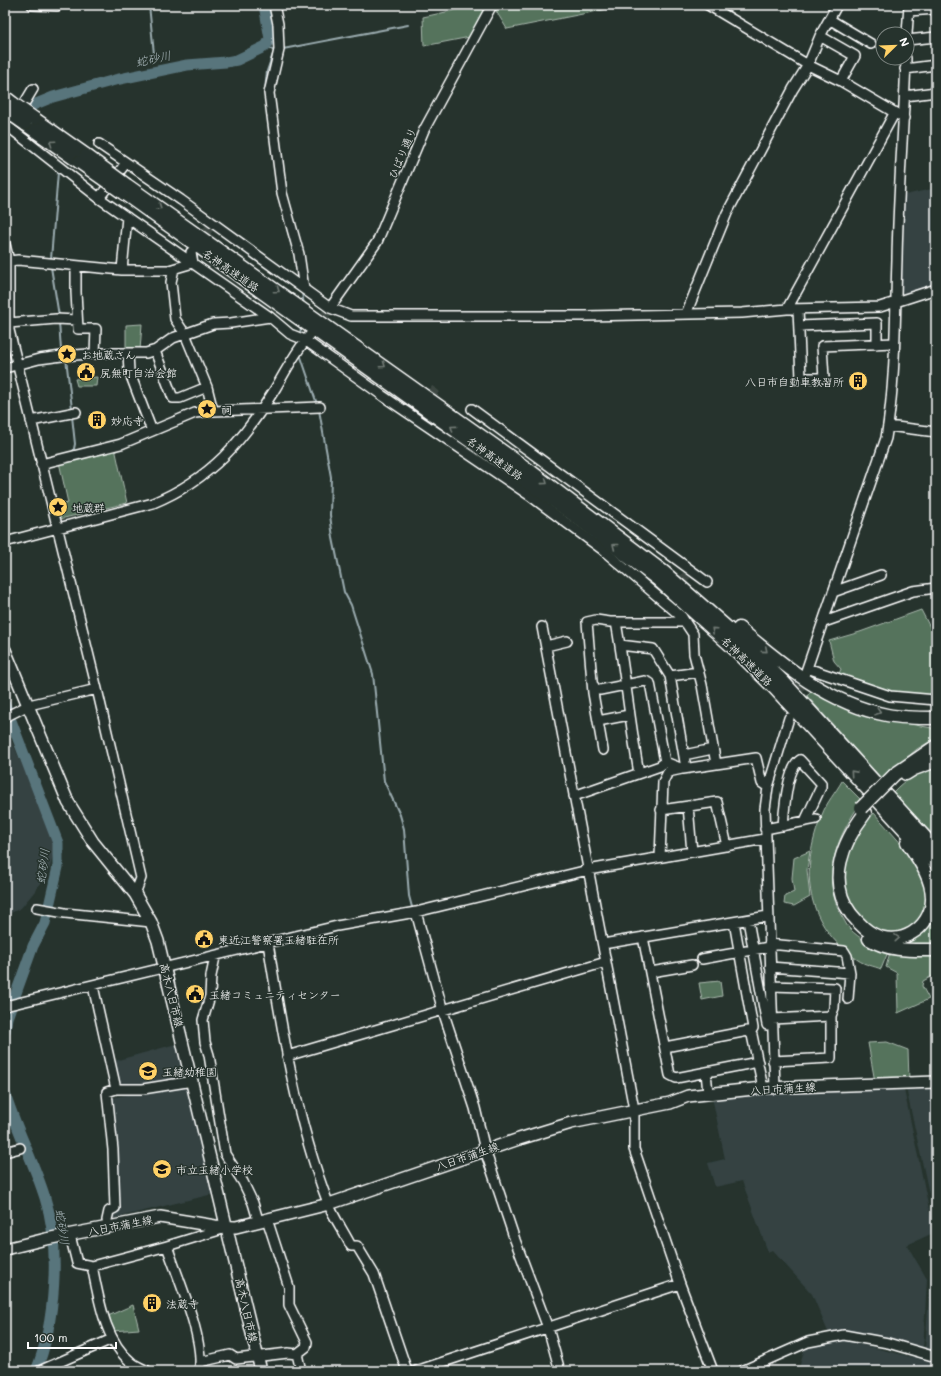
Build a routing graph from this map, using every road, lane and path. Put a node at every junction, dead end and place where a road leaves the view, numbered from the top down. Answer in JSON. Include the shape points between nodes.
{"nodes":[{"id":1,"x":32,"y":5,"type":"edge"},
{"id":2,"x":274,"y":5,"type":"edge"},
{"id":3,"x":492,"y":5,"type":"edge"},
{"id":4,"x":708,"y":5,"type":"edge"},
{"id":5,"x":837,"y":5,"type":"edge"},
{"id":6,"x":57,"y":6,"type":"edge"},
{"id":7,"x":909,"y":8,"type":"edge"},
{"id":8,"x":936,"y":8,"type":"edge"},
{"id":9,"x":829,"y":20,"type":"junction"},
{"id":10,"x":908,"y":26,"type":"edge"},
{"id":11,"x":820,"y":36,"type":"junction"},
{"id":12,"x":936,"y":37,"type":"edge"},
{"id":13,"x":915,"y":39,"type":"edge"},
{"id":14,"x":870,"y":44,"type":"dead end"},
{"id":15,"x":808,"y":65,"type":"junction"},
{"id":16,"x":936,"y":65,"type":"edge"},
{"id":17,"x":905,"y":66,"type":"edge"},
{"id":18,"x":905,"y":69,"type":"junction"},
{"id":19,"x":841,"y":81,"type":"junction"},
{"id":20,"x":33,"y":89,"type":"dead end"},
{"id":21,"x":936,"y":92,"type":"edge"},
{"id":22,"x":905,"y":96,"type":"junction"},
{"id":23,"x":7,"y":106,"type":"edge"},
{"id":24,"x":895,"y":112,"type":"junction"},
{"id":25,"x":904,"y":118,"type":"junction"},
{"id":26,"x":5,"y":127,"type":"edge"},
{"id":27,"x":99,"y":144,"type":"dead end"},
{"id":28,"x":126,"y":162,"type":"junction"},
{"id":29,"x":125,"y":189,"type":"junction"},
{"id":30,"x":100,"y":198,"type":"junction"},
{"id":31,"x":127,"y":217,"type":"junction"},
{"id":32,"x":5,"y":244,"type":"edge"},
{"id":33,"x":191,"y":252,"type":"dead end"},
{"id":34,"x":9,"y":261,"type":"junction"},
{"id":35,"x":193,"y":263,"type":"junction"},
{"id":36,"x":76,"y":266,"type":"junction"},
{"id":37,"x":174,"y":269,"type":"junction"},
{"id":38,"x":122,"y":270,"type":"junction"},
{"id":39,"x":304,"y":289,"type":"junction"},
{"id":40,"x":936,"y":289,"type":"edge"},
{"id":41,"x":897,"y":301,"type":"junction"},
{"id":42,"x":330,"y":308,"type":"junction"},
{"id":43,"x":798,"y":309,"type":"junction"},
{"id":44,"x":787,"y":310,"type":"junction"},
{"id":45,"x":686,"y":314,"type":"junction"},
{"id":46,"x":270,"y":317,"type":"junction"},
{"id":47,"x":77,"y":320,"type":"junction"},
{"id":48,"x":9,"y":323,"type":"junction"},
{"id":49,"x":799,"y":326,"type":"junction"},
{"id":50,"x":185,"y":334,"type":"junction"},
{"id":51,"x":308,"y":338,"type":"junction"},
{"id":52,"x":894,"y":343,"type":"junction"},
{"id":53,"x":877,"y":344,"type":"junction"},
{"id":54,"x":154,"y":351,"type":"junction"},
{"id":55,"x":128,"y":353,"type":"junction"},
{"id":56,"x":95,"y":354,"type":"junction"},
{"id":57,"x":18,"y":366,"type":"junction"},
{"id":58,"x":5,"y":368,"type":"edge"},
{"id":59,"x":208,"y":387,"type":"junction"},
{"id":60,"x":320,"y":407,"type":"dead end"},
{"id":61,"x":472,"y":409,"type":"dead end"},
{"id":62,"x":262,"y":410,"type":"junction"},
{"id":63,"x":213,"y":411,"type":"junction"},
{"id":64,"x":76,"y":412,"type":"dead end"},
{"id":65,"x":31,"y":422,"type":"junction"},
{"id":66,"x":888,"y":426,"type":"junction"},
{"id":67,"x":152,"y":431,"type":"junction"},
{"id":68,"x":936,"y":432,"type":"edge"},
{"id":69,"x":41,"y":464,"type":"junction"},
{"id":70,"x":57,"y":528,"type":"junction"},
{"id":71,"x":613,"y":531,"type":"junction"},
{"id":72,"x":5,"y":542,"type":"edge"},
{"id":73,"x":881,"y":574,"type":"dead end"},
{"id":74,"x":707,"y":582,"type":"dead end"},
{"id":75,"x":936,"y":588,"type":"edge"},
{"id":76,"x":833,"y":592,"type":"junction"},
{"id":77,"x":616,"y":622,"type":"junction"},
{"id":78,"x":685,"y":622,"type":"junction"},
{"id":79,"x":824,"y":622,"type":"junction"},
{"id":80,"x":542,"y":627,"type":"dead end"},
{"id":81,"x":567,"y":641,"type":"dead end"},
{"id":82,"x":620,"y":645,"type":"junction"},
{"id":83,"x":546,"y":646,"type":"junction"},
{"id":84,"x":5,"y":650,"type":"edge"},
{"id":85,"x":699,"y":672,"type":"junction"},
{"id":86,"x":670,"y":676,"type":"junction"},
{"id":87,"x":627,"y":685,"type":"junction"},
{"id":88,"x":594,"y":686,"type":"junction"},
{"id":89,"x":97,"y":689,"type":"junction"},
{"id":90,"x":936,"y":700,"type":"edge"},
{"id":91,"x":25,"y":708,"type":"junction"},
{"id":92,"x":629,"y":715,"type":"junction"},
{"id":93,"x":5,"y":717,"type":"edge"},
{"id":94,"x":789,"y":718,"type":"dead end"},
{"id":95,"x":936,"y":718,"type":"edge"},
{"id":96,"x":598,"y":721,"type":"junction"},
{"id":97,"x":936,"y":746,"type":"edge"},
{"id":98,"x":604,"y":750,"type":"dead end"},
{"id":99,"x":708,"y":750,"type":"dead end"},
{"id":100,"x":684,"y":755,"type":"junction"},
{"id":101,"x":936,"y":761,"type":"edge"},
{"id":102,"x":665,"y":762,"type":"junction"},
{"id":103,"x":716,"y":764,"type":"junction"},
{"id":104,"x":684,"y":769,"type":"junction"},
{"id":105,"x":639,"y":773,"type":"junction"},
{"id":106,"x":896,"y":776,"type":"junction"},
{"id":107,"x":768,"y":787,"type":"junction"},
{"id":108,"x":574,"y":796,"type":"junction"},
{"id":109,"x":688,"y":806,"type":"junction"},
{"id":110,"x":661,"y":810,"type":"junction"},
{"id":111,"x":863,"y":811,"type":"junction"},
{"id":112,"x":891,"y":816,"type":"junction"},
{"id":113,"x":816,"y":819,"type":"dead end"},
{"id":114,"x":805,"y":821,"type":"junction"},
{"id":115,"x":782,"y":826,"type":"junction"},
{"id":116,"x":765,"y":829,"type":"junction"},
{"id":117,"x":765,"y":839,"type":"junction"},
{"id":118,"x":727,"y":846,"type":"junction"},
{"id":119,"x":936,"y":849,"type":"edge"},
{"id":120,"x":692,"y":852,"type":"junction"},
{"id":121,"x":660,"y":857,"type":"junction"},
{"id":122,"x":936,"y":864,"type":"edge"},
{"id":123,"x":588,"y":870,"type":"junction"},
{"id":124,"x":135,"y":894,"type":"junction"},
{"id":125,"x":37,"y":908,"type":"dead end"},
{"id":126,"x":416,"y":912,"type":"junction"},
{"id":127,"x":768,"y":916,"type":"junction"},
{"id":128,"x":748,"y":920,"type":"junction"},
{"id":129,"x":151,"y":922,"type":"junction"},
{"id":130,"x":734,"y":922,"type":"junction"},
{"id":131,"x":643,"y":937,"type":"junction"},
{"id":132,"x":268,"y":943,"type":"junction"},
{"id":133,"x":603,"y":944,"type":"junction"},
{"id":134,"x":769,"y":945,"type":"junction"},
{"id":135,"x":754,"y":949,"type":"junction"},
{"id":136,"x":936,"y":950,"type":"edge"},
{"id":137,"x":740,"y":952,"type":"junction"},
{"id":138,"x":215,"y":957,"type":"junction"},
{"id":139,"x":702,"y":959,"type":"dead end"},
{"id":140,"x":606,"y":962,"type":"junction"},
{"id":141,"x":692,"y":965,"type":"dead end"},
{"id":142,"x":166,"y":968,"type":"junction"},
{"id":143,"x":770,"y":970,"type":"junction"},
{"id":144,"x":650,"y":972,"type":"junction"},
{"id":145,"x":850,"y":973,"type":"junction"},
{"id":146,"x":758,"y":974,"type":"junction"},
{"id":147,"x":744,"y":976,"type":"junction"},
{"id":148,"x":93,"y":986,"type":"junction"},
{"id":149,"x":771,"y":986,"type":"junction"},
{"id":150,"x":767,"y":999,"type":"junction"},
{"id":151,"x":848,"y":999,"type":"dead end"},
{"id":152,"x":748,"y":1002,"type":"junction"},
{"id":153,"x":5,"y":1006,"type":"edge"},
{"id":154,"x":443,"y":1012,"type":"junction"},
{"id":155,"x":831,"y":1016,"type":"junction"},
{"id":156,"x":770,"y":1023,"type":"junction"},
{"id":157,"x":752,"y":1030,"type":"junction"},
{"id":158,"x":665,"y":1047,"type":"junction"},
{"id":159,"x":287,"y":1056,"type":"junction"},
{"id":160,"x":773,"y":1061,"type":"junction"},
{"id":161,"x":758,"y":1062,"type":"junction"},
{"id":162,"x":706,"y":1072,"type":"junction"},
{"id":163,"x":193,"y":1081,"type":"junction"},
{"id":164,"x":936,"y":1082,"type":"edge"},
{"id":165,"x":769,"y":1088,"type":"junction"},
{"id":166,"x":116,"y":1089,"type":"junction"},
{"id":167,"x":708,"y":1093,"type":"junction"},
{"id":168,"x":634,"y":1109,"type":"junction"},
{"id":169,"x":20,"y":1148,"type":"dead end"},
{"id":170,"x":485,"y":1150,"type":"junction"},
{"id":171,"x":5,"y":1152,"type":"edge"},
{"id":172,"x":329,"y":1204,"type":"junction"},
{"id":173,"x":262,"y":1220,"type":"junction"},
{"id":174,"x":108,"y":1226,"type":"junction"},
{"id":175,"x":228,"y":1227,"type":"junction"},
{"id":176,"x":66,"y":1235,"type":"junction"},
{"id":177,"x":167,"y":1246,"type":"junction"},
{"id":178,"x":5,"y":1249,"type":"edge"},
{"id":179,"x":92,"y":1266,"type":"junction"},
{"id":180,"x":680,"y":1284,"type":"junction"},
{"id":181,"x":548,"y":1328,"type":"junction"},
{"id":182,"x":112,"y":1339,"type":"junction"},
{"id":183,"x":297,"y":1354,"type":"junction"},
{"id":184,"x":936,"y":1357,"type":"edge"},
{"id":185,"x":258,"y":1358,"type":"junction"},
{"id":186,"x":200,"y":1366,"type":"edge"},
{"id":187,"x":42,"y":1370,"type":"edge"},
{"id":188,"x":147,"y":1371,"type":"edge"},
{"id":189,"x":261,"y":1371,"type":"edge"},
{"id":190,"x":301,"y":1371,"type":"edge"},
{"id":191,"x":407,"y":1371,"type":"edge"},
{"id":192,"x":416,"y":1371,"type":"edge"},
{"id":193,"x":560,"y":1371,"type":"edge"},
{"id":194,"x":713,"y":1371,"type":"edge"},
{"id":195,"x":742,"y":1371,"type":"edge"}],
"edges":[{"from":1,"to":6,"type":"street"},
{"from":2,"to":39,"type":"street","via":[[279,51],[269,93],[282,193],[299,254]]},
{"from":3,"to":42,"type":"street","name":"ひばり通り","via":[[424,130],[377,242]]},
{"from":4,"to":15,"type":"street"},
{"from":5,"to":9,"type":"street"},
{"from":7,"to":8,"type":"street"},
{"from":7,"to":10,"type":"street"},
{"from":9,"to":11,"type":"street"},
{"from":9,"to":14,"type":"street"},
{"from":11,"to":15,"type":"street"},
{"from":11,"to":19,"type":"street","via":[[855,56]]},
{"from":12,"to":13,"type":"street"},
{"from":15,"to":19,"type":"street"},
{"from":15,"to":45,"type":"street","via":[[728,210]]},
{"from":16,"to":18,"type":"street"},
{"from":17,"to":18,"type":"street"},
{"from":18,"to":22,"type":"street"},
{"from":19,"to":24,"type":"street"},
{"from":20,"to":23,"type":"street","via":[[24,104]]},
{"from":21,"to":22,"type":"street"},
{"from":22,"to":25,"type":"street"},
{"from":23,"to":29,"type":"highway","name":"名神高速道路","bridge":true},
{"from":24,"to":25,"type":"street"},
{"from":24,"to":44,"type":"street"},
{"from":25,"to":41,"type":"street"},
{"from":26,"to":30,"type":"street","via":[[10,128]]},
{"from":27,"to":28,"type":"street"},
{"from":28,"to":30,"type":"street"},
{"from":28,"to":39,"type":"street"},
{"from":29,"to":71,"type":"highway","name":"名神高速道路","one_way":true,"via":[[416,389]]},
{"from":112,"to":29,"type":"highway","name":"名神高速道路","one_way":true,"via":[[775,689],[658,580],[563,507]]},
{"from":30,"to":31,"type":"street"},
{"from":31,"to":35,"type":"street"},
{"from":31,"to":38,"type":"street"},
{"from":32,"to":34,"type":"street"},
{"from":33,"to":35,"type":"street"},
{"from":34,"to":36,"type":"street"},
{"from":34,"to":48,"type":"street"},
{"from":35,"to":37,"type":"street"},
{"from":35,"to":46,"type":"street"},
{"from":36,"to":38,"type":"street"},
{"from":36,"to":47,"type":"street"},
{"from":37,"to":38,"type":"street"},
{"from":37,"to":50,"type":"street","via":[[171,282],[173,309],[175,319]]},
{"from":39,"to":42,"type":"street"},
{"from":40,"to":41,"type":"street"},
{"from":41,"to":43,"type":"street","via":[[880,307]]},
{"from":41,"to":52,"type":"street"},
{"from":42,"to":45,"type":"street","via":[[351,316]]},
{"from":43,"to":44,"type":"street"},
{"from":43,"to":49,"type":"street"},
{"from":44,"to":45,"type":"street"},
{"from":46,"to":50,"type":"street","via":[[213,324]]},
{"from":46,"to":51,"type":"street","via":[[290,334]]},
{"from":47,"to":48,"type":"street"},
{"from":47,"to":56,"type":"street","via":[[78,329],[96,329]]},
{"from":48,"to":57,"type":"street"},
{"from":49,"to":53,"type":"street","via":[[877,323]]},
{"from":49,"to":53,"type":"street","via":[[801,378],[824,378],[822,346]]},
{"from":50,"to":54,"type":"street","via":[[173,338]]},
{"from":50,"to":59,"type":"street"},
{"from":51,"to":62,"type":"street"},
{"from":51,"to":78,"type":"street","via":[[383,396],[529,495],[603,550],[667,600]]},
{"from":52,"to":53,"type":"street"},
{"from":52,"to":66,"type":"street"},
{"from":54,"to":55,"type":"street"},
{"from":54,"to":59,"type":"street","via":[[173,398],[180,398]]},
{"from":55,"to":56,"type":"street"},
{"from":55,"to":67,"type":"street","via":[[129,371]]},
{"from":56,"to":57,"type":"street","via":[[39,359]]},
{"from":57,"to":58,"type":"street"},
{"from":57,"to":65,"type":"street"},
{"from":59,"to":63,"type":"street"},
{"from":60,"to":62,"type":"street"},
{"from":61,"to":74,"type":"street","via":[[689,572]]},
{"from":62,"to":63,"type":"street"},
{"from":62,"to":70,"type":"street","via":[[221,462],[185,488],[153,503]]},
{"from":63,"to":67,"type":"street","via":[[195,413]]},
{"from":64,"to":65,"type":"street"},
{"from":65,"to":69,"type":"street"},
{"from":66,"to":68,"type":"street"},
{"from":66,"to":76,"type":"street"},
{"from":67,"to":69,"type":"street","via":[[121,444]]},
{"from":69,"to":70,"type":"street"},
{"from":70,"to":72,"type":"street"},
{"from":70,"to":89,"type":"street"},
{"from":71,"to":95,"type":"highway","one_way":true,"via":[[722,613],[788,668],[818,688],[849,703],[887,715]]},
{"from":71,"to":119,"type":"highway","name":"名神高速道路","via":[[686,590],[783,681]]},
{"from":73,"to":76,"type":"street"},
{"from":75,"to":79,"type":"street","via":[[913,591]]},
{"from":76,"to":79,"type":"street"},
{"from":77,"to":78,"type":"street"},
{"from":77,"to":82,"type":"street"},
{"from":77,"to":88,"type":"street","via":[[592,620],[586,625]]},
{"from":78,"to":85,"type":"street","via":[[693,634],[694,654]]},
{"from":79,"to":90,"type":"street","via":[[806,671],[890,696]]},
{"from":80,"to":83,"type":"street"},
{"from":81,"to":83,"type":"street"},
{"from":82,"to":86,"type":"street","via":[[653,649]]},
{"from":82,"to":87,"type":"street"},
{"from":83,"to":108,"type":"street"},
{"from":84,"to":91,"type":"main road","name":"高木八日市線"},
{"from":85,"to":86,"type":"street"},
{"from":85,"to":103,"type":"street"},
{"from":86,"to":100,"type":"street"},
{"from":87,"to":88,"type":"street","via":[[600,690],[596,690]]},
{"from":87,"to":92,"type":"street"},
{"from":87,"to":102,"type":"street","via":[[650,683]]},
{"from":88,"to":96,"type":"street"},
{"from":89,"to":91,"type":"street"},
{"from":89,"to":124,"type":"street","via":[[141,878]]},
{"from":91,"to":93,"type":"street"},
{"from":91,"to":124,"type":"main road","name":"高木八日市線","via":[[68,802],[93,842]]},
{"from":92,"to":96,"type":"street"},
{"from":92,"to":105,"type":"street"},
{"from":94,"to":107,"type":"street"},
{"from":96,"to":98,"type":"street"},
{"from":97,"to":106,"type":"highway"},
{"from":99,"to":100,"type":"street"},
{"from":100,"to":104,"type":"street"},
{"from":101,"to":106,"type":"highway"},
{"from":102,"to":104,"type":"street"},
{"from":102,"to":105,"type":"street"},
{"from":103,"to":104,"type":"street"},
{"from":103,"to":107,"type":"street","via":[[756,758],[762,783]]},
{"from":104,"to":110,"type":"street","via":[[666,774],[662,782]]},
{"from":105,"to":108,"type":"street"},
{"from":106,"to":111,"type":"highway"},
{"from":107,"to":116,"type":"street"},
{"from":108,"to":123,"type":"street"},
{"from":109,"to":110,"type":"street"},
{"from":109,"to":118,"type":"street","via":[[717,802]]},
{"from":109,"to":120,"type":"street"},
{"from":110,"to":121,"type":"street"},
{"from":111,"to":112,"type":"highway","one_way":true,"via":[[842,851],[838,870],[839,889],[846,907],[858,923],[873,935],[902,938],[914,933],[923,925],[929,914],[932,899],[930,882],[923,866]]},
{"from":111,"to":136,"type":"highway","via":[[846,830],[837,850],[833,870],[834,890],[842,910],[854,927],[871,940],[888,948]]},
{"from":112,"to":122,"type":"highway","name":"名神高速道路"},
{"from":113,"to":114,"type":"street"},
{"from":114,"to":115,"type":"street"},
{"from":114,"to":115,"type":"street","via":[[822,786],[800,760],[794,768],[788,786]]},
{"from":115,"to":116,"type":"street"},
{"from":116,"to":117,"type":"street"},
{"from":117,"to":118,"type":"street"},
{"from":117,"to":127,"type":"street"},
{"from":118,"to":120,"type":"street"},
{"from":120,"to":121,"type":"street"},
{"from":121,"to":123,"type":"street"},
{"from":123,"to":126,"type":"street"},
{"from":123,"to":133,"type":"street"},
{"from":124,"to":129,"type":"main road","name":"高木八日市線"},
{"from":125,"to":129,"type":"street"},
{"from":126,"to":132,"type":"street","via":[[338,926]]},
{"from":126,"to":154,"type":"street"},
{"from":127,"to":128,"type":"street"},
{"from":127,"to":134,"type":"street"},
{"from":128,"to":130,"type":"street"},
{"from":128,"to":135,"type":"street"},
{"from":129,"to":142,"type":"main road","name":"高木八日市線"},
{"from":130,"to":131,"type":"street"},
{"from":130,"to":137,"type":"street"},
{"from":131,"to":133,"type":"street"},
{"from":131,"to":144,"type":"street"},
{"from":132,"to":138,"type":"street"},
{"from":132,"to":159,"type":"street"},
{"from":133,"to":140,"type":"street"},
{"from":134,"to":135,"type":"street"},
{"from":134,"to":143,"type":"street"},
{"from":134,"to":145,"type":"street","via":[[844,951]]},
{"from":135,"to":137,"type":"street"},
{"from":135,"to":146,"type":"street"},
{"from":137,"to":139,"type":"street"},
{"from":137,"to":147,"type":"street"},
{"from":138,"to":142,"type":"street"},
{"from":138,"to":173,"type":"street","via":[[210,996],[203,1020],[225,1154],[243,1182]]},
{"from":140,"to":154,"type":"street"},
{"from":140,"to":168,"type":"street"},
{"from":141,"to":144,"type":"street"},
{"from":142,"to":148,"type":"street"},
{"from":142,"to":163,"type":"main road","name":"高木八日市線"},
{"from":143,"to":145,"type":"street"},
{"from":143,"to":146,"type":"street"},
{"from":143,"to":149,"type":"street"},
{"from":144,"to":158,"type":"street"},
{"from":145,"to":151,"type":"street"},
{"from":146,"to":147,"type":"street"},
{"from":146,"to":150,"type":"street"},
{"from":147,"to":152,"type":"street"},
{"from":148,"to":153,"type":"street"},
{"from":148,"to":166,"type":"street"},
{"from":149,"to":150,"type":"street"},
{"from":149,"to":155,"type":"street","via":[[835,988]]},
{"from":150,"to":152,"type":"street"},
{"from":150,"to":156,"type":"street"},
{"from":152,"to":157,"type":"street"},
{"from":154,"to":159,"type":"street"},
{"from":154,"to":170,"type":"street","via":[[475,1108]]},
{"from":155,"to":156,"type":"street"},
{"from":155,"to":160,"type":"street","via":[[831,1058]]},
{"from":156,"to":157,"type":"street"},
{"from":156,"to":160,"type":"street"},
{"from":157,"to":158,"type":"street"},
{"from":157,"to":161,"type":"street"},
{"from":158,"to":162,"type":"street","via":[[670,1075],[676,1078]]},
{"from":159,"to":172,"type":"street","via":[[298,1108]]},
{"from":160,"to":165,"type":"street"},
{"from":161,"to":162,"type":"street"},
{"from":161,"to":165,"type":"street"},
{"from":162,"to":167,"type":"street"},
{"from":163,"to":166,"type":"street","via":[[143,1089]]},
{"from":163,"to":175,"type":"main road","name":"高木八日市線"},
{"from":164,"to":165,"type":"main road","name":"八日市蒲生線"},
{"from":165,"to":167,"type":"main road","name":"八日市蒲生線"},
{"from":166,"to":174,"type":"street","via":[[107,1092],[115,1208],[109,1211]]},
{"from":167,"to":168,"type":"main road","name":"八日市蒲生線"},
{"from":168,"to":170,"type":"main road","name":"八日市蒲生線","via":[[571,1123]]},
{"from":168,"to":180,"type":"street","via":[[634,1149]]},
{"from":169,"to":171,"type":"street"},
{"from":170,"to":172,"type":"main road","name":"八日市蒲生線"},
{"from":170,"to":181,"type":"street"},
{"from":172,"to":173,"type":"main road","name":"八日市蒲生線"},
{"from":172,"to":191,"type":"street","via":[[351,1246],[357,1246],[374,1274]]},
{"from":173,"to":175,"type":"main road","name":"八日市蒲生線"},
{"from":173,"to":183,"type":"street","via":[[289,1287],[289,1305],[307,1342],[306,1347]]},
{"from":174,"to":175,"type":"main road","name":"八日市蒲生線","via":[[160,1217]]},
{"from":174,"to":176,"type":"main road","name":"八日市蒲生線"},
{"from":175,"to":177,"type":"street"},
{"from":175,"to":185,"type":"main road","name":"高木八日市線"},
{"from":176,"to":178,"type":"main road","name":"八日市蒲生線"},
{"from":176,"to":179,"type":"street","via":[[77,1263]]},
{"from":177,"to":179,"type":"street"},
{"from":177,"to":186,"type":"street","via":[[193,1321]]},
{"from":179,"to":182,"type":"street"},
{"from":180,"to":181,"type":"street"},
{"from":180,"to":194,"type":"street"},
{"from":181,"to":192,"type":"street"},
{"from":181,"to":193,"type":"street"},
{"from":182,"to":187,"type":"street"},
{"from":182,"to":188,"type":"street","via":[[131,1362]]},
{"from":183,"to":185,"type":"street"},
{"from":183,"to":190,"type":"street"},
{"from":184,"to":195,"type":"street","via":[[888,1343],[844,1335],[808,1342]]},
{"from":185,"to":186,"type":"street","via":[[236,1359],[230,1355]]},
{"from":185,"to":189,"type":"main road","name":"高木八日市線"}]}
